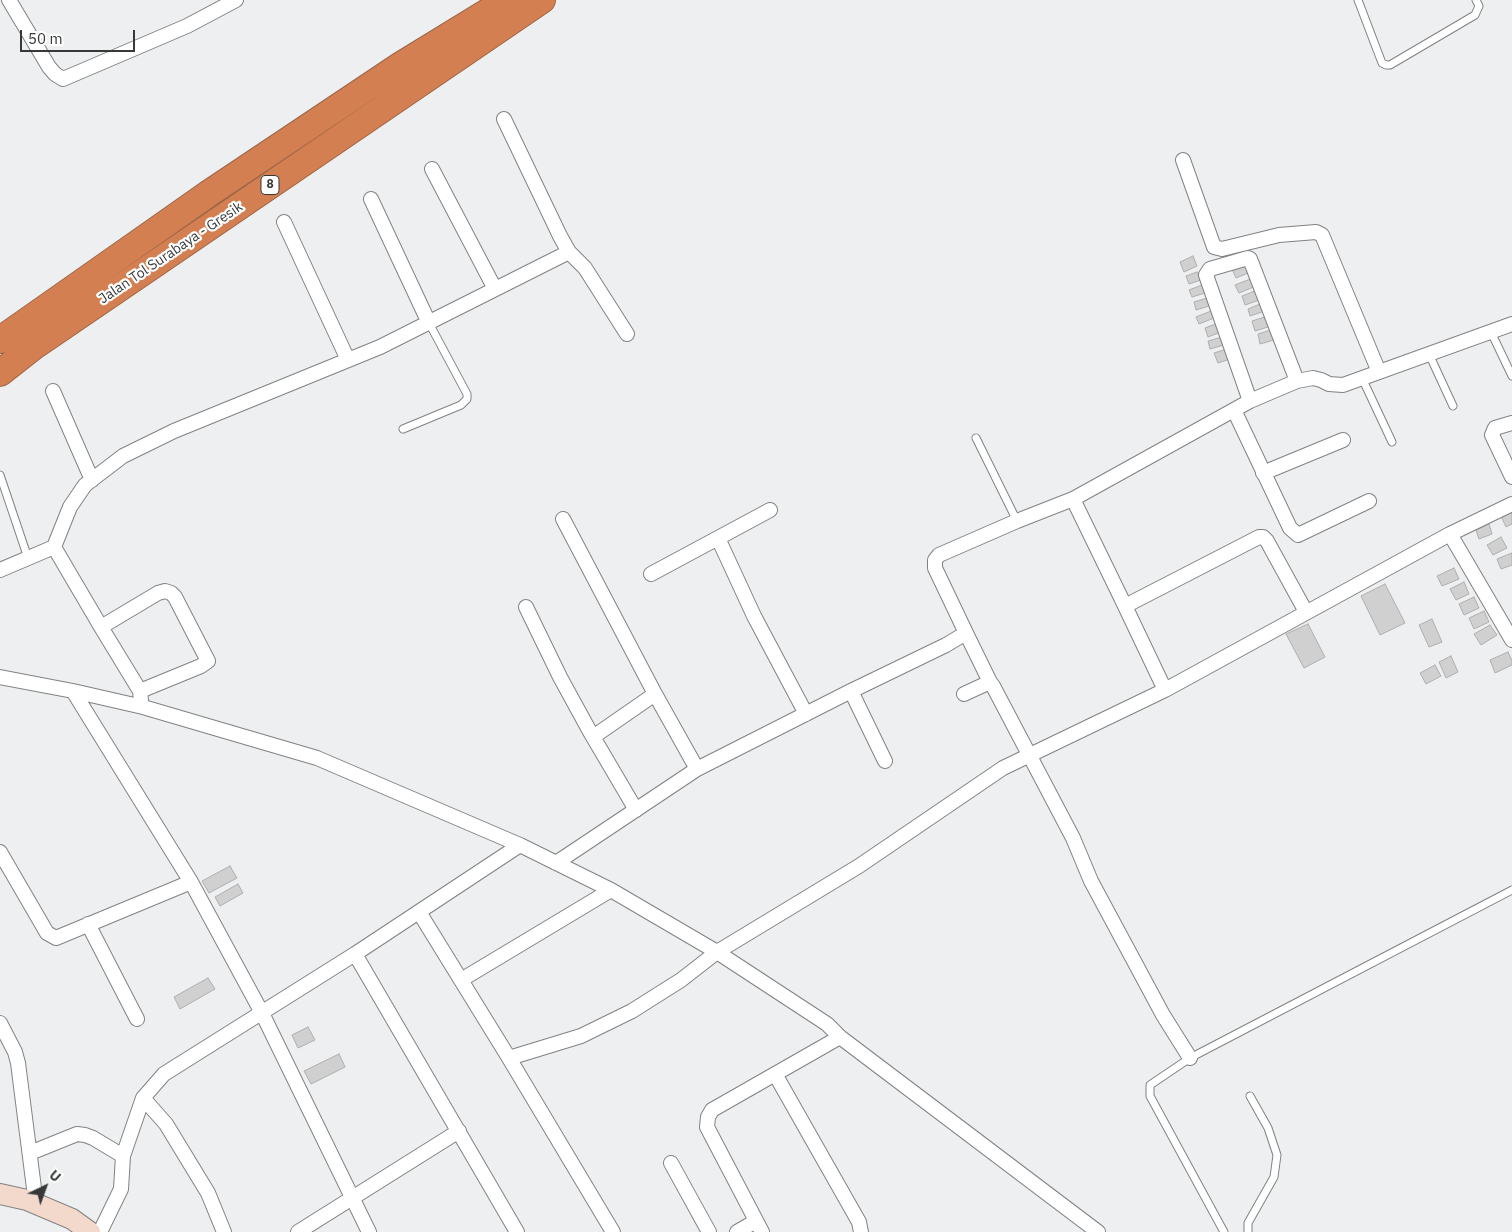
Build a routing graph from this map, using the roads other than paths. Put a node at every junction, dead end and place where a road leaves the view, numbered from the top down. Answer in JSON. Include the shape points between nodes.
{"nodes":[{"id":1,"x":9,"y":0,"type":"edge"},
{"id":2,"x":236,"y":0,"type":"edge"},
{"id":3,"x":507,"y":0,"type":"edge"},
{"id":4,"x":542,"y":0,"type":"edge"},
{"id":5,"x":1358,"y":0,"type":"edge"},
{"id":6,"x":1476,"y":0,"type":"edge"},
{"id":7,"x":504,"y":119,"type":"dead end"},
{"id":8,"x":1184,"y":160,"type":"dead end"},
{"id":9,"x":432,"y":169,"type":"dead end"},
{"id":10,"x":371,"y":199,"type":"dead end"},
{"id":11,"x":284,"y":222,"type":"dead end"},
{"id":12,"x":569,"y":252,"type":"junction"},
{"id":13,"x":495,"y":289,"type":"junction"},
{"id":14,"x":429,"y":323,"type":"junction"},
{"id":15,"x":1512,"y":324,"type":"edge"},
{"id":16,"x":1491,"y":332,"type":"junction"},
{"id":17,"x":627,"y":334,"type":"dead end"},
{"id":18,"x":0,"y":340,"type":"edge"},
{"id":19,"x":1429,"y":354,"type":"junction"},
{"id":20,"x":348,"y":360,"type":"junction"},
{"id":21,"x":1379,"y":372,"type":"junction"},
{"id":22,"x":0,"y":373,"type":"edge"},
{"id":23,"x":1512,"y":376,"type":"edge"},
{"id":24,"x":1362,"y":378,"type":"junction"},
{"id":25,"x":1297,"y":381,"type":"junction"},
{"id":26,"x":54,"y":391,"type":"dead end"},
{"id":27,"x":1250,"y":401,"type":"junction"},
{"id":28,"x":1453,"y":406,"type":"dead end"},
{"id":29,"x":1234,"y":410,"type":"junction"},
{"id":30,"x":1512,"y":423,"type":"edge"},
{"id":31,"x":403,"y":430,"type":"dead end"},
{"id":32,"x":976,"y":438,"type":"dead end"},
{"id":33,"x":1343,"y":440,"type":"dead end"},
{"id":34,"x":1392,"y":442,"type":"dead end"},
{"id":35,"x":1263,"y":473,"type":"junction"},
{"id":36,"x":0,"y":475,"type":"edge"},
{"id":37,"x":1512,"y":477,"type":"edge"},
{"id":38,"x":92,"y":480,"type":"junction"},
{"id":39,"x":1073,"y":499,"type":"junction"},
{"id":40,"x":1369,"y":501,"type":"dead end"},
{"id":41,"x":1512,"y":504,"type":"edge"},
{"id":42,"x":770,"y":510,"type":"dead end"},
{"id":43,"x":564,"y":519,"type":"dead end"},
{"id":44,"x":1017,"y":521,"type":"junction"},
{"id":45,"x":1450,"y":534,"type":"junction"},
{"id":46,"x":718,"y":538,"type":"junction"},
{"id":47,"x":54,"y":547,"type":"junction"},
{"id":48,"x":28,"y":558,"type":"junction"},
{"id":49,"x":0,"y":570,"type":"edge"},
{"id":50,"x":651,"y":574,"type":"dead end"},
{"id":51,"x":1125,"y":606,"type":"junction"},
{"id":52,"x":526,"y":607,"type":"dead end"},
{"id":53,"x":1306,"y":612,"type":"junction"},
{"id":54,"x":100,"y":627,"type":"junction"},
{"id":55,"x":966,"y":633,"type":"junction"},
{"id":56,"x":1512,"y":640,"type":"edge"},
{"id":57,"x":0,"y":677,"type":"edge"},
{"id":58,"x":990,"y":682,"type":"junction"},
{"id":59,"x":1165,"y":690,"type":"junction"},
{"id":60,"x":73,"y":691,"type":"junction"},
{"id":61,"x":140,"y":691,"type":"junction"},
{"id":62,"x":851,"y":691,"type":"junction"},
{"id":63,"x":655,"y":694,"type":"junction"},
{"id":64,"x":964,"y":694,"type":"dead end"},
{"id":65,"x":142,"y":707,"type":"junction"},
{"id":66,"x":806,"y":714,"type":"junction"},
{"id":67,"x":593,"y":737,"type":"junction"},
{"id":68,"x":1031,"y":756,"type":"junction"},
{"id":69,"x":885,"y":760,"type":"dead end"},
{"id":70,"x":698,"y":769,"type":"junction"},
{"id":71,"x":636,"y":810,"type":"junction"},
{"id":72,"x":520,"y":845,"type":"junction"},
{"id":73,"x":0,"y":852,"type":"edge"},
{"id":74,"x":556,"y":862,"type":"junction"},
{"id":75,"x":190,"y":882,"type":"junction"},
{"id":76,"x":611,"y":890,"type":"junction"},
{"id":77,"x":1512,"y":890,"type":"edge"},
{"id":78,"x":419,"y":912,"type":"junction"},
{"id":79,"x":88,"y":924,"type":"junction"},
{"id":80,"x":717,"y":952,"type":"junction"},
{"id":81,"x":355,"y":954,"type":"junction"},
{"id":82,"x":461,"y":980,"type":"junction"},
{"id":83,"x":262,"y":1013,"type":"junction"},
{"id":84,"x":137,"y":1019,"type":"dead end"},
{"id":85,"x":0,"y":1023,"type":"edge"},
{"id":86,"x":840,"y":1037,"type":"junction"},
{"id":87,"x":509,"y":1058,"type":"junction"},
{"id":88,"x":1190,"y":1058,"type":"junction"},
{"id":89,"x":775,"y":1074,"type":"junction"},
{"id":90,"x":1250,"y":1096,"type":"dead end"},
{"id":91,"x":143,"y":1098,"type":"junction"},
{"id":92,"x":459,"y":1131,"type":"junction"},
{"id":93,"x":30,"y":1153,"type":"junction"},
{"id":94,"x":123,"y":1156,"type":"junction"},
{"id":95,"x":672,"y":1163,"type":"dead end"},
{"id":96,"x":0,"y":1194,"type":"edge"},
{"id":97,"x":353,"y":1198,"type":"junction"},
{"id":98,"x":36,"y":1204,"type":"junction"},
{"id":99,"x":759,"y":1226,"type":"edge"},
{"id":100,"x":90,"y":1232,"type":"edge"},
{"id":101,"x":100,"y":1232,"type":"edge"},
{"id":102,"x":224,"y":1232,"type":"edge"},
{"id":103,"x":298,"y":1232,"type":"edge"},
{"id":104,"x":369,"y":1232,"type":"edge"},
{"id":105,"x":517,"y":1232,"type":"edge"},
{"id":106,"x":613,"y":1232,"type":"edge"},
{"id":107,"x":709,"y":1232,"type":"edge"},
{"id":108,"x":738,"y":1232,"type":"edge"},
{"id":109,"x":861,"y":1232,"type":"edge"},
{"id":110,"x":1098,"y":1232,"type":"edge"},
{"id":111,"x":1224,"y":1232,"type":"edge"},
{"id":112,"x":1248,"y":1232,"type":"edge"}],
"edges":[{"from":1,"to":2,"type":"street","via":[[49,67],[63,79],[187,26]]},
{"from":3,"to":18,"type":"highway","name":"Jalan Tol Surabaya - Gresik","number":"8","via":[[400,66],[208,194]]},
{"from":4,"to":22,"type":"highway","name":"Jalan Tol Surabaya - Gresik","number":"8","via":[[33,347]]},
{"from":5,"to":6,"type":"lane","via":[[1382,63],[1390,65],[1475,15],[1478,11]]},
{"from":7,"to":12,"type":"street"},
{"from":8,"to":21,"type":"street","via":[[1214,247],[1222,249],[1279,235],[1316,232],[1322,235]]},
{"from":9,"to":13,"type":"street"},
{"from":10,"to":14,"type":"street"},
{"from":11,"to":20,"type":"street"},
{"from":12,"to":13,"type":"street"},
{"from":12,"to":17,"type":"street","via":[[585,268]]},
{"from":13,"to":14,"type":"street"},
{"from":14,"to":20,"type":"street"},
{"from":14,"to":31,"type":"lane","via":[[467,394],[466,399],[461,405]]},
{"from":15,"to":16,"type":"street"},
{"from":16,"to":19,"type":"street"},
{"from":16,"to":23,"type":"lane"},
{"from":19,"to":21,"type":"street"},
{"from":19,"to":28,"type":"lane"},
{"from":20,"to":38,"type":"street","via":[[174,431],[123,456]]},
{"from":21,"to":24,"type":"street"},
{"from":24,"to":25,"type":"street","via":[[1343,385],[1312,378]]},
{"from":24,"to":34,"type":"lane"},
{"from":25,"to":27,"type":"street"},
{"from":25,"to":27,"type":"street","via":[[1250,259],[1210,269],[1206,276]]},
{"from":26,"to":38,"type":"street"},
{"from":27,"to":29,"type":"street"},
{"from":29,"to":35,"type":"street"},
{"from":29,"to":39,"type":"street"},
{"from":30,"to":37,"type":"street","via":[[1495,428],[1492,434]]},
{"from":32,"to":44,"type":"lane"},
{"from":33,"to":35,"type":"street"},
{"from":35,"to":40,"type":"street","via":[[1290,528],[1298,535]]},
{"from":36,"to":48,"type":"lane"},
{"from":38,"to":47,"type":"street","via":[[70,507]]},
{"from":39,"to":44,"type":"street"},
{"from":39,"to":51,"type":"street"},
{"from":41,"to":45,"type":"street"},
{"from":42,"to":46,"type":"street"},
{"from":43,"to":63,"type":"street"},
{"from":44,"to":55,"type":"street","via":[[939,555],[935,560],[935,568]]},
{"from":45,"to":53,"type":"street"},
{"from":45,"to":56,"type":"street"},
{"from":46,"to":50,"type":"street"},
{"from":46,"to":66,"type":"street","via":[[754,616]]},
{"from":47,"to":48,"type":"street"},
{"from":47,"to":54,"type":"street"},
{"from":48,"to":49,"type":"street"},
{"from":51,"to":53,"type":"street","via":[[1259,536],[1267,541]]},
{"from":51,"to":59,"type":"street"},
{"from":52,"to":67,"type":"street"},
{"from":53,"to":59,"type":"street"},
{"from":54,"to":61,"type":"street"},
{"from":54,"to":61,"type":"street","via":[[158,593],[165,591],[175,597],[208,661]]},
{"from":55,"to":58,"type":"street"},
{"from":55,"to":62,"type":"street"},
{"from":57,"to":60,"type":"street"},
{"from":58,"to":64,"type":"street"},
{"from":58,"to":68,"type":"street"},
{"from":59,"to":68,"type":"street"},
{"from":60,"to":65,"type":"street"},
{"from":60,"to":75,"type":"street"},
{"from":61,"to":65,"type":"street"},
{"from":62,"to":66,"type":"street"},
{"from":62,"to":69,"type":"street"},
{"from":63,"to":67,"type":"street"},
{"from":63,"to":70,"type":"street"},
{"from":65,"to":72,"type":"street","via":[[317,758]]},
{"from":66,"to":70,"type":"street"},
{"from":67,"to":71,"type":"street"},
{"from":68,"to":80,"type":"street","via":[[994,774],[859,866]]},
{"from":68,"to":88,"type":"street","via":[[1091,881],[1163,1015]]},
{"from":70,"to":71,"type":"street"},
{"from":71,"to":74,"type":"street"},
{"from":72,"to":74,"type":"street"},
{"from":72,"to":78,"type":"street"},
{"from":73,"to":79,"type":"street","via":[[47,933],[56,938]]},
{"from":74,"to":76,"type":"street"},
{"from":75,"to":79,"type":"street"},
{"from":75,"to":83,"type":"street"},
{"from":76,"to":80,"type":"street"},
{"from":76,"to":82,"type":"street"},
{"from":77,"to":88,"type":"lane"},
{"from":78,"to":81,"type":"street"},
{"from":78,"to":82,"type":"street"},
{"from":79,"to":84,"type":"street"},
{"from":80,"to":86,"type":"street","via":[[827,1024]]},
{"from":80,"to":87,"type":"street","via":[[632,1012],[581,1036]]},
{"from":81,"to":83,"type":"street"},
{"from":81,"to":92,"type":"street"},
{"from":82,"to":87,"type":"street"},
{"from":83,"to":91,"type":"street","via":[[164,1074]]},
{"from":83,"to":97,"type":"street"},
{"from":85,"to":93,"type":"street","via":[[18,1063]]},
{"from":86,"to":89,"type":"street"},
{"from":86,"to":110,"type":"street"},
{"from":87,"to":106,"type":"street"},
{"from":88,"to":111,"type":"lane","via":[[1150,1085],[1150,1096]]},
{"from":89,"to":99,"type":"street","via":[[712,1110],[707,1126]]},
{"from":89,"to":109,"type":"street","via":[[859,1222]]},
{"from":90,"to":112,"type":"lane","via":[[1268,1128],[1276,1155],[1274,1177],[1248,1223]]},
{"from":91,"to":94,"type":"street"},
{"from":91,"to":102,"type":"street","via":[[166,1124],[208,1193]]},
{"from":92,"to":97,"type":"street"},
{"from":92,"to":105,"type":"street"},
{"from":93,"to":94,"type":"street","via":[[77,1134],[93,1138]]},
{"from":93,"to":98,"type":"street"},
{"from":94,"to":101,"type":"street","via":[[121,1189]]},
{"from":95,"to":107,"type":"street"},
{"from":96,"to":98,"type":"main road"},
{"from":97,"to":103,"type":"street"},
{"from":97,"to":104,"type":"street"},
{"from":98,"to":100,"type":"main road","via":[[72,1219]]},
{"from":99,"to":108,"type":"street"}]}
